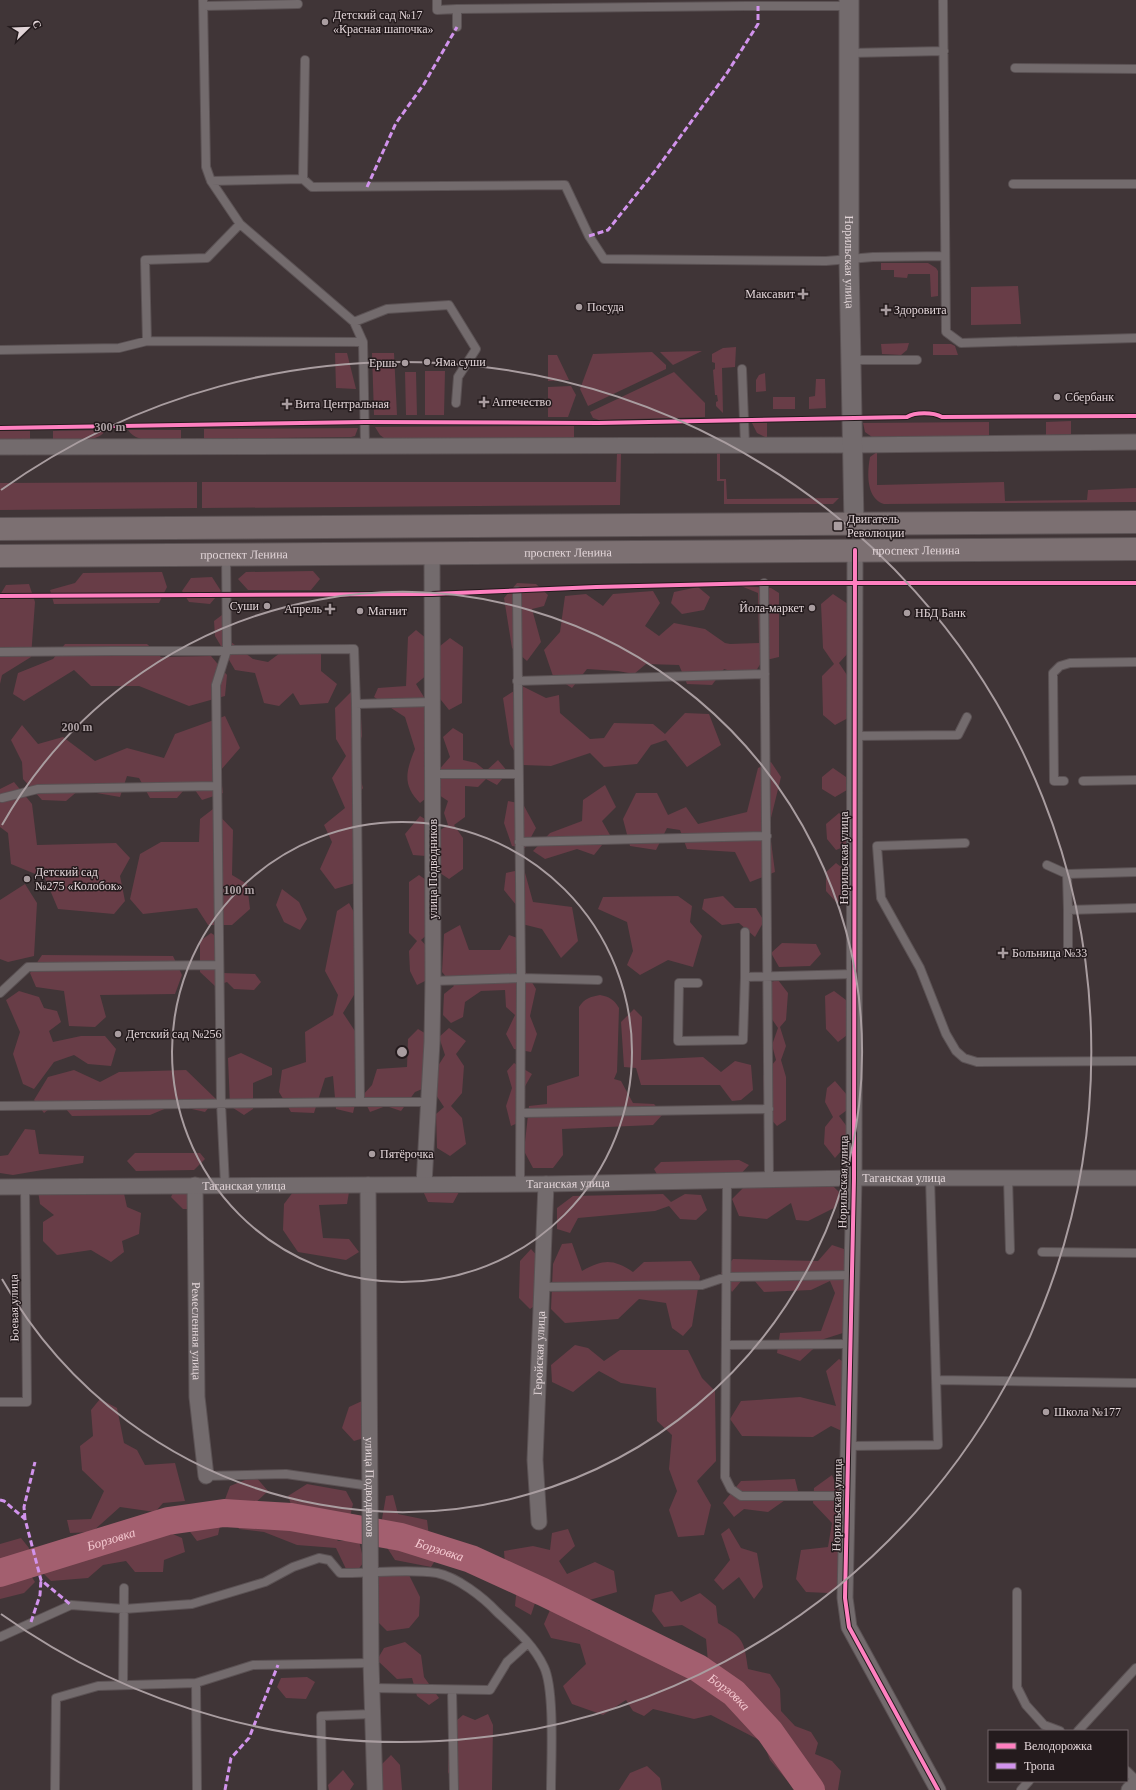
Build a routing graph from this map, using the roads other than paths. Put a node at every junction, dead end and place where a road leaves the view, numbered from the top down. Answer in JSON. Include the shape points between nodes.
{"nodes":[{"id":1,"x":437,"y":0,"type":"edge"},
{"id":2,"x":943,"y":0,"type":"edge"},
{"id":3,"x":203,"y":3,"type":"edge"},
{"id":4,"x":743,"y":3,"type":"edge"},
{"id":5,"x":849,"y":3,"type":"edge"},
{"id":6,"x":298,"y":4,"type":"dead end"},
{"id":7,"x":500,"y":4,"type":"edge"},
{"id":8,"x":457,"y":9,"type":"junction"},
{"id":9,"x":457,"y":27,"type":"dead end"},
{"id":10,"x":944,"y":51,"type":"junction"},
{"id":11,"x":850,"y":53,"type":"junction"},
{"id":12,"x":305,"y":60,"type":"dead end"},
{"id":13,"x":1015,"y":68,"type":"dead end"},
{"id":14,"x":1136,"y":69,"type":"edge"},
{"id":15,"x":304,"y":179,"type":"junction"},
{"id":16,"x":211,"y":181,"type":"junction"},
{"id":17,"x":1013,"y":184,"type":"dead end"},
{"id":18,"x":1136,"y":184,"type":"edge"},
{"id":19,"x":240,"y":224,"type":"junction"},
{"id":20,"x":945,"y":256,"type":"junction"},
{"id":21,"x":849,"y":260,"type":"junction"},
{"id":22,"x":354,"y":322,"type":"junction"},
{"id":23,"x":1136,"y":338,"type":"edge"},
{"id":24,"x":147,"y":341,"type":"junction"},
{"id":25,"x":363,"y":342,"type":"junction"},
{"id":26,"x":0,"y":350,"type":"edge"},
{"id":27,"x":850,"y":360,"type":"junction"},
{"id":28,"x":917,"y":360,"type":"dead end"},
{"id":29,"x":742,"y":370,"type":"dead end"},
{"id":30,"x":456,"y":403,"type":"dead end"},
{"id":31,"x":1136,"y":442,"type":"edge"},
{"id":32,"x":366,"y":445,"type":"junction"},
{"id":33,"x":745,"y":445,"type":"junction"},
{"id":34,"x":853,"y":445,"type":"junction"},
{"id":35,"x":0,"y":448,"type":"edge"},
{"id":36,"x":1136,"y":522,"type":"edge"},
{"id":37,"x":854,"y":524,"type":"junction"},
{"id":38,"x":0,"y":529,"type":"edge"},
{"id":39,"x":1136,"y":549,"type":"edge"},
{"id":40,"x":855,"y":550,"type":"junction"},
{"id":41,"x":226,"y":554,"type":"junction"},
{"id":42,"x":432,"y":554,"type":"junction"},
{"id":43,"x":0,"y":556,"type":"edge"},
{"id":44,"x":764,"y":583,"type":"dead end"},
{"id":45,"x":517,"y":591,"type":"dead end"},
{"id":46,"x":227,"y":650,"type":"junction"},
{"id":47,"x":0,"y":652,"type":"edge"},
{"id":48,"x":1136,"y":662,"type":"edge"},
{"id":49,"x":765,"y":674,"type":"junction"},
{"id":50,"x":518,"y":681,"type":"junction"},
{"id":51,"x":432,"y":702,"type":"junction"},
{"id":52,"x":356,"y":704,"type":"junction"},
{"id":53,"x":967,"y":717,"type":"dead end"},
{"id":54,"x":854,"y":736,"type":"junction"},
{"id":55,"x":433,"y":774,"type":"junction"},
{"id":56,"x":518,"y":774,"type":"junction"},
{"id":57,"x":1082,"y":780,"type":"dead end"},
{"id":58,"x":1136,"y":780,"type":"edge"},
{"id":59,"x":1064,"y":781,"type":"dead end"},
{"id":60,"x":217,"y":786,"type":"junction"},
{"id":61,"x":2,"y":798,"type":"dead end"},
{"id":62,"x":767,"y":836,"type":"junction"},
{"id":63,"x":519,"y":842,"type":"junction"},
{"id":64,"x":965,"y":843,"type":"dead end"},
{"id":65,"x":1047,"y":865,"type":"dead end"},
{"id":66,"x":1136,"y":872,"type":"edge"},
{"id":67,"x":1067,"y":874,"type":"junction"},
{"id":68,"x":1136,"y":908,"type":"edge"},
{"id":69,"x":1068,"y":910,"type":"junction"},
{"id":70,"x":745,"y":932,"type":"dead end"},
{"id":71,"x":1068,"y":953,"type":"dead end"},
{"id":72,"x":219,"y":965,"type":"junction"},
{"id":73,"x":854,"y":974,"type":"junction"},
{"id":74,"x":745,"y":977,"type":"junction"},
{"id":75,"x":768,"y":977,"type":"junction"},
{"id":76,"x":521,"y":978,"type":"junction"},
{"id":77,"x":598,"y":980,"type":"dead end"},
{"id":78,"x":433,"y":981,"type":"junction"},
{"id":79,"x":698,"y":983,"type":"dead end"},
{"id":80,"x":0,"y":992,"type":"edge"},
{"id":81,"x":1136,"y":1061,"type":"edge"},
{"id":82,"x":360,"y":1102,"type":"junction"},
{"id":83,"x":429,"y":1102,"type":"junction"},
{"id":84,"x":221,"y":1103,"type":"junction"},
{"id":85,"x":0,"y":1106,"type":"edge"},
{"id":86,"x":769,"y":1109,"type":"junction"},
{"id":87,"x":521,"y":1113,"type":"junction"},
{"id":88,"x":854,"y":1178,"type":"junction"},
{"id":89,"x":930,"y":1178,"type":"junction"},
{"id":90,"x":1008,"y":1178,"type":"junction"},
{"id":91,"x":1136,"y":1178,"type":"edge"},
{"id":92,"x":769,"y":1180,"type":"junction"},
{"id":93,"x":727,"y":1181,"type":"junction"},
{"id":94,"x":424,"y":1184,"type":"junction"},
{"id":95,"x":520,"y":1184,"type":"junction"},
{"id":96,"x":546,"y":1184,"type":"junction"},
{"id":97,"x":195,"y":1185,"type":"junction"},
{"id":98,"x":225,"y":1185,"type":"junction"},
{"id":99,"x":368,"y":1185,"type":"junction"},
{"id":100,"x":0,"y":1187,"type":"edge"},
{"id":101,"x":25,"y":1187,"type":"junction"},
{"id":102,"x":1010,"y":1250,"type":"dead end"},
{"id":103,"x":1042,"y":1252,"type":"dead end"},
{"id":104,"x":1136,"y":1253,"type":"edge"},
{"id":105,"x":852,"y":1275,"type":"junction"},
{"id":106,"x":726,"y":1277,"type":"junction"},
{"id":107,"x":542,"y":1287,"type":"junction"},
{"id":108,"x":851,"y":1344,"type":"junction"},
{"id":109,"x":726,"y":1345,"type":"junction"},
{"id":110,"x":936,"y":1380,"type":"junction"},
{"id":111,"x":1136,"y":1383,"type":"edge"},
{"id":112,"x":0,"y":1402,"type":"edge"},
{"id":113,"x":849,"y":1446,"type":"junction"},
{"id":114,"x":206,"y":1476,"type":"joint"},
{"id":115,"x":370,"y":1486,"type":"junction"},
{"id":116,"x":848,"y":1496,"type":"junction"},
{"id":117,"x":539,"y":1522,"type":"dead end"},
{"id":118,"x":371,"y":1574,"type":"junction"},
{"id":119,"x":124,"y":1588,"type":"dead end"},
{"id":120,"x":1016,"y":1592,"type":"dead end"},
{"id":121,"x":124,"y":1609,"type":"junction"},
{"id":122,"x":0,"y":1637,"type":"edge"},
{"id":123,"x":528,"y":1643,"type":"junction"},
{"id":124,"x":371,"y":1663,"type":"junction"},
{"id":125,"x":1136,"y":1668,"type":"edge"},
{"id":126,"x":196,"y":1683,"type":"junction"},
{"id":127,"x":123,"y":1685,"type":"junction"},
{"id":128,"x":372,"y":1688,"type":"junction"},
{"id":129,"x":452,"y":1690,"type":"junction"},
{"id":130,"x":372,"y":1714,"type":"junction"},
{"id":131,"x":1057,"y":1730,"type":"edge"},
{"id":132,"x":1080,"y":1730,"type":"edge"},
{"id":133,"x":1128,"y":1772,"type":"edge"},
{"id":134,"x":1136,"y":1780,"type":"edge"},
{"id":135,"x":1028,"y":1782,"type":"edge"},
{"id":136,"x":1136,"y":1783,"type":"edge"},
{"id":137,"x":55,"y":1790,"type":"edge"},
{"id":138,"x":196,"y":1790,"type":"edge"},
{"id":139,"x":322,"y":1790,"type":"edge"},
{"id":140,"x":375,"y":1790,"type":"edge"},
{"id":141,"x":454,"y":1790,"type":"edge"},
{"id":142,"x":551,"y":1790,"type":"edge"},
{"id":143,"x":938,"y":1790,"type":"edge"},
{"id":144,"x":1021,"y":1790,"type":"edge"},
{"id":145,"x":1129,"y":1790,"type":"edge"}],
"edges":[{"from":1,"to":8,"type":"lane","via":[[437,10]]},
{"from":2,"to":10,"type":"lane"},
{"from":3,"to":6,"type":"lane"},
{"from":3,"to":16,"type":"lane","via":[[206,167]]},
{"from":4,"to":5,"type":"lane"},
{"from":4,"to":7,"type":"lane"},
{"from":5,"to":11,"type":"street","name":"Норильская улица"},
{"from":7,"to":8,"type":"lane"},
{"from":8,"to":9,"type":"lane"},
{"from":10,"to":11,"type":"lane"},
{"from":10,"to":20,"type":"lane"},
{"from":11,"to":21,"type":"street","name":"Норильская улица"},
{"from":12,"to":15,"type":"lane"},
{"from":13,"to":14,"type":"lane"},
{"from":15,"to":16,"type":"lane"},
{"from":15,"to":21,"type":"lane","via":[[312,187],[565,185],[589,236],[604,259]]},
{"from":16,"to":19,"type":"lane"},
{"from":17,"to":18,"type":"lane"},
{"from":19,"to":22,"type":"lane"},
{"from":19,"to":24,"type":"lane","via":[[207,258],[145,260]]},
{"from":20,"to":21,"type":"lane"},
{"from":20,"to":23,"type":"lane","via":[[946,332],[961,343]]},
{"from":21,"to":27,"type":"street","name":"Норильская улица"},
{"from":22,"to":25,"type":"lane"},
{"from":22,"to":30,"type":"lane","via":[[387,309],[449,305],[476,349],[458,377]]},
{"from":24,"to":25,"type":"lane"},
{"from":24,"to":26,"type":"lane","via":[[119,348]]},
{"from":25,"to":32,"type":"lane"},
{"from":27,"to":28,"type":"lane"},
{"from":27,"to":34,"type":"street","name":"Норильская улица"},
{"from":29,"to":33,"type":"lane"},
{"from":31,"to":34,"type":"street"},
{"from":32,"to":33,"type":"street"},
{"from":32,"to":35,"type":"street"},
{"from":33,"to":34,"type":"street"},
{"from":34,"to":37,"type":"street","name":"Норильская улица"},
{"from":36,"to":37,"type":"main road"},
{"from":37,"to":38,"type":"main road"},
{"from":39,"to":40,"type":"main road","name":"проспект Ленина"},
{"from":40,"to":42,"type":"main road","name":"проспект Ленина"},
{"from":40,"to":54,"type":"street","name":"Норильская улица"},
{"from":41,"to":42,"type":"main road","name":"проспект Ленина"},
{"from":41,"to":43,"type":"main road","name":"проспект Ленина"},
{"from":41,"to":46,"type":"lane"},
{"from":42,"to":51,"type":"street","name":"улица Подводников"},
{"from":44,"to":49,"type":"lane"},
{"from":45,"to":50,"type":"lane"},
{"from":46,"to":47,"type":"lane"},
{"from":46,"to":52,"type":"lane","via":[[354,649]]},
{"from":46,"to":60,"type":"lane","via":[[216,685]]},
{"from":48,"to":59,"type":"lane","via":[[1070,663],[1060,666],[1053,673],[1054,781]]},
{"from":49,"to":50,"type":"lane"},
{"from":49,"to":62,"type":"lane"},
{"from":50,"to":56,"type":"lane"},
{"from":51,"to":52,"type":"lane"},
{"from":51,"to":55,"type":"street","name":"улица Подводников"},
{"from":52,"to":82,"type":"lane"},
{"from":53,"to":54,"type":"lane","via":[[958,735]]},
{"from":54,"to":73,"type":"street","name":"Норильская улица"},
{"from":55,"to":56,"type":"lane"},
{"from":55,"to":78,"type":"street","name":"улица Подводников"},
{"from":56,"to":63,"type":"lane"},
{"from":57,"to":58,"type":"lane"},
{"from":60,"to":61,"type":"lane","via":[[38,789]]},
{"from":60,"to":72,"type":"lane"},
{"from":62,"to":63,"type":"lane"},
{"from":62,"to":75,"type":"lane"},
{"from":63,"to":76,"type":"lane"},
{"from":64,"to":81,"type":"lane","via":[[877,846],[881,898],[920,968],[946,1034],[956,1052],[977,1062]]},
{"from":65,"to":67,"type":"lane"},
{"from":66,"to":67,"type":"lane"},
{"from":67,"to":69,"type":"lane"},
{"from":68,"to":69,"type":"lane"},
{"from":69,"to":71,"type":"lane"},
{"from":70,"to":74,"type":"lane"},
{"from":72,"to":80,"type":"lane","via":[[28,967]]},
{"from":72,"to":84,"type":"lane"},
{"from":73,"to":75,"type":"lane"},
{"from":73,"to":88,"type":"street","name":"Норильская улица"},
{"from":74,"to":75,"type":"lane"},
{"from":74,"to":79,"type":"lane","via":[[743,1040],[678,1041],[679,983]]},
{"from":75,"to":86,"type":"lane"},
{"from":76,"to":77,"type":"lane"},
{"from":76,"to":78,"type":"lane"},
{"from":76,"to":87,"type":"lane"},
{"from":78,"to":83,"type":"street","name":"улица Подводников"},
{"from":82,"to":83,"type":"lane"},
{"from":82,"to":84,"type":"lane"},
{"from":83,"to":94,"type":"street","name":"улица Подводников"},
{"from":84,"to":85,"type":"lane"},
{"from":84,"to":98,"type":"lane"},
{"from":86,"to":87,"type":"lane"},
{"from":86,"to":92,"type":"lane"},
{"from":87,"to":95,"type":"lane"},
{"from":88,"to":89,"type":"street","name":"Таганская улица"},
{"from":88,"to":92,"type":"street","name":"Таганская улица"},
{"from":88,"to":105,"type":"street","name":"Норильская улица"},
{"from":89,"to":90,"type":"street","name":"Таганская улица"},
{"from":89,"to":110,"type":"lane"},
{"from":90,"to":91,"type":"street","name":"Таганская улица"},
{"from":90,"to":102,"type":"lane"},
{"from":92,"to":93,"type":"street","name":"Таганская улица"},
{"from":93,"to":96,"type":"street","name":"Таганская улица"},
{"from":93,"to":106,"type":"lane"},
{"from":94,"to":95,"type":"street","name":"Таганская улица"},
{"from":94,"to":99,"type":"street","name":"Таганская улица"},
{"from":95,"to":96,"type":"street","name":"Таганская улица"},
{"from":96,"to":107,"type":"street","name":"Геройская улица"},
{"from":97,"to":98,"type":"street","name":"Таганская улица"},
{"from":97,"to":101,"type":"street","name":"Таганская улица"},
{"from":97,"to":114,"type":"street","name":"Ремесленная улица","via":[[197,1397]]},
{"from":98,"to":99,"type":"street","name":"Таганская улица"},
{"from":99,"to":115,"type":"street","name":"улица Подводников"},
{"from":100,"to":101,"type":"street","name":"Таганская улица"},
{"from":101,"to":112,"type":"lane","name":"Боевая улица","via":[[27,1402]]},
{"from":103,"to":104,"type":"lane"},
{"from":105,"to":106,"type":"lane"},
{"from":105,"to":108,"type":"street","name":"Норильская улица"},
{"from":106,"to":107,"type":"lane","via":[[702,1285]]},
{"from":106,"to":109,"type":"lane"},
{"from":107,"to":117,"type":"street","name":"Геройская улица","via":[[535,1460]]},
{"from":108,"to":109,"type":"lane"},
{"from":108,"to":113,"type":"street","name":"Норильская улица"},
{"from":109,"to":116,"type":"lane","via":[[725,1477],[731,1489],[740,1496]]},
{"from":110,"to":111,"type":"lane"},
{"from":110,"to":113,"type":"lane","via":[[938,1445]]},
{"from":113,"to":116,"type":"street","name":"Норильская улица"},
{"from":114,"to":115,"type":"lane","via":[[286,1474]]},
{"from":115,"to":118,"type":"street","name":"улица Подводников"},
{"from":116,"to":143,"type":"street","name":"Норильская улица","via":[[845,1598],[849,1627]]},
{"from":118,"to":121,"type":"lane","via":[[340,1573],[329,1560],[319,1558],[293,1567],[265,1582],[192,1604]]},
{"from":118,"to":123,"type":"lane","via":[[438,1573],[445,1576],[466,1586],[492,1606]]},
{"from":118,"to":124,"type":"street","name":"улица Подводников"},
{"from":119,"to":121,"type":"lane"},
{"from":120,"to":131,"type":"lane","via":[[1017,1688],[1026,1706],[1044,1726]]},
{"from":121,"to":122,"type":"lane","via":[[71,1605]]},
{"from":121,"to":127,"type":"lane"},
{"from":123,"to":129,"type":"lane","via":[[507,1662],[490,1690]]},
{"from":123,"to":142,"type":"lane","via":[[544,1667],[550,1688]]},
{"from":124,"to":126,"type":"lane","via":[[253,1665]]},
{"from":124,"to":128,"type":"street","name":"улица Подводников"},
{"from":125,"to":132,"type":"lane"},
{"from":126,"to":127,"type":"lane"},
{"from":126,"to":138,"type":"lane"},
{"from":127,"to":137,"type":"lane","via":[[98,1686],[56,1698]]},
{"from":128,"to":129,"type":"lane"},
{"from":128,"to":130,"type":"street","name":"улица Подводников"},
{"from":129,"to":141,"type":"lane"},
{"from":130,"to":139,"type":"lane","via":[[321,1716]]},
{"from":130,"to":140,"type":"street","name":"улица Подводников"},
{"from":133,"to":134,"type":"lane"},
{"from":135,"to":144,"type":"lane"},
{"from":136,"to":145,"type":"street"}]}
